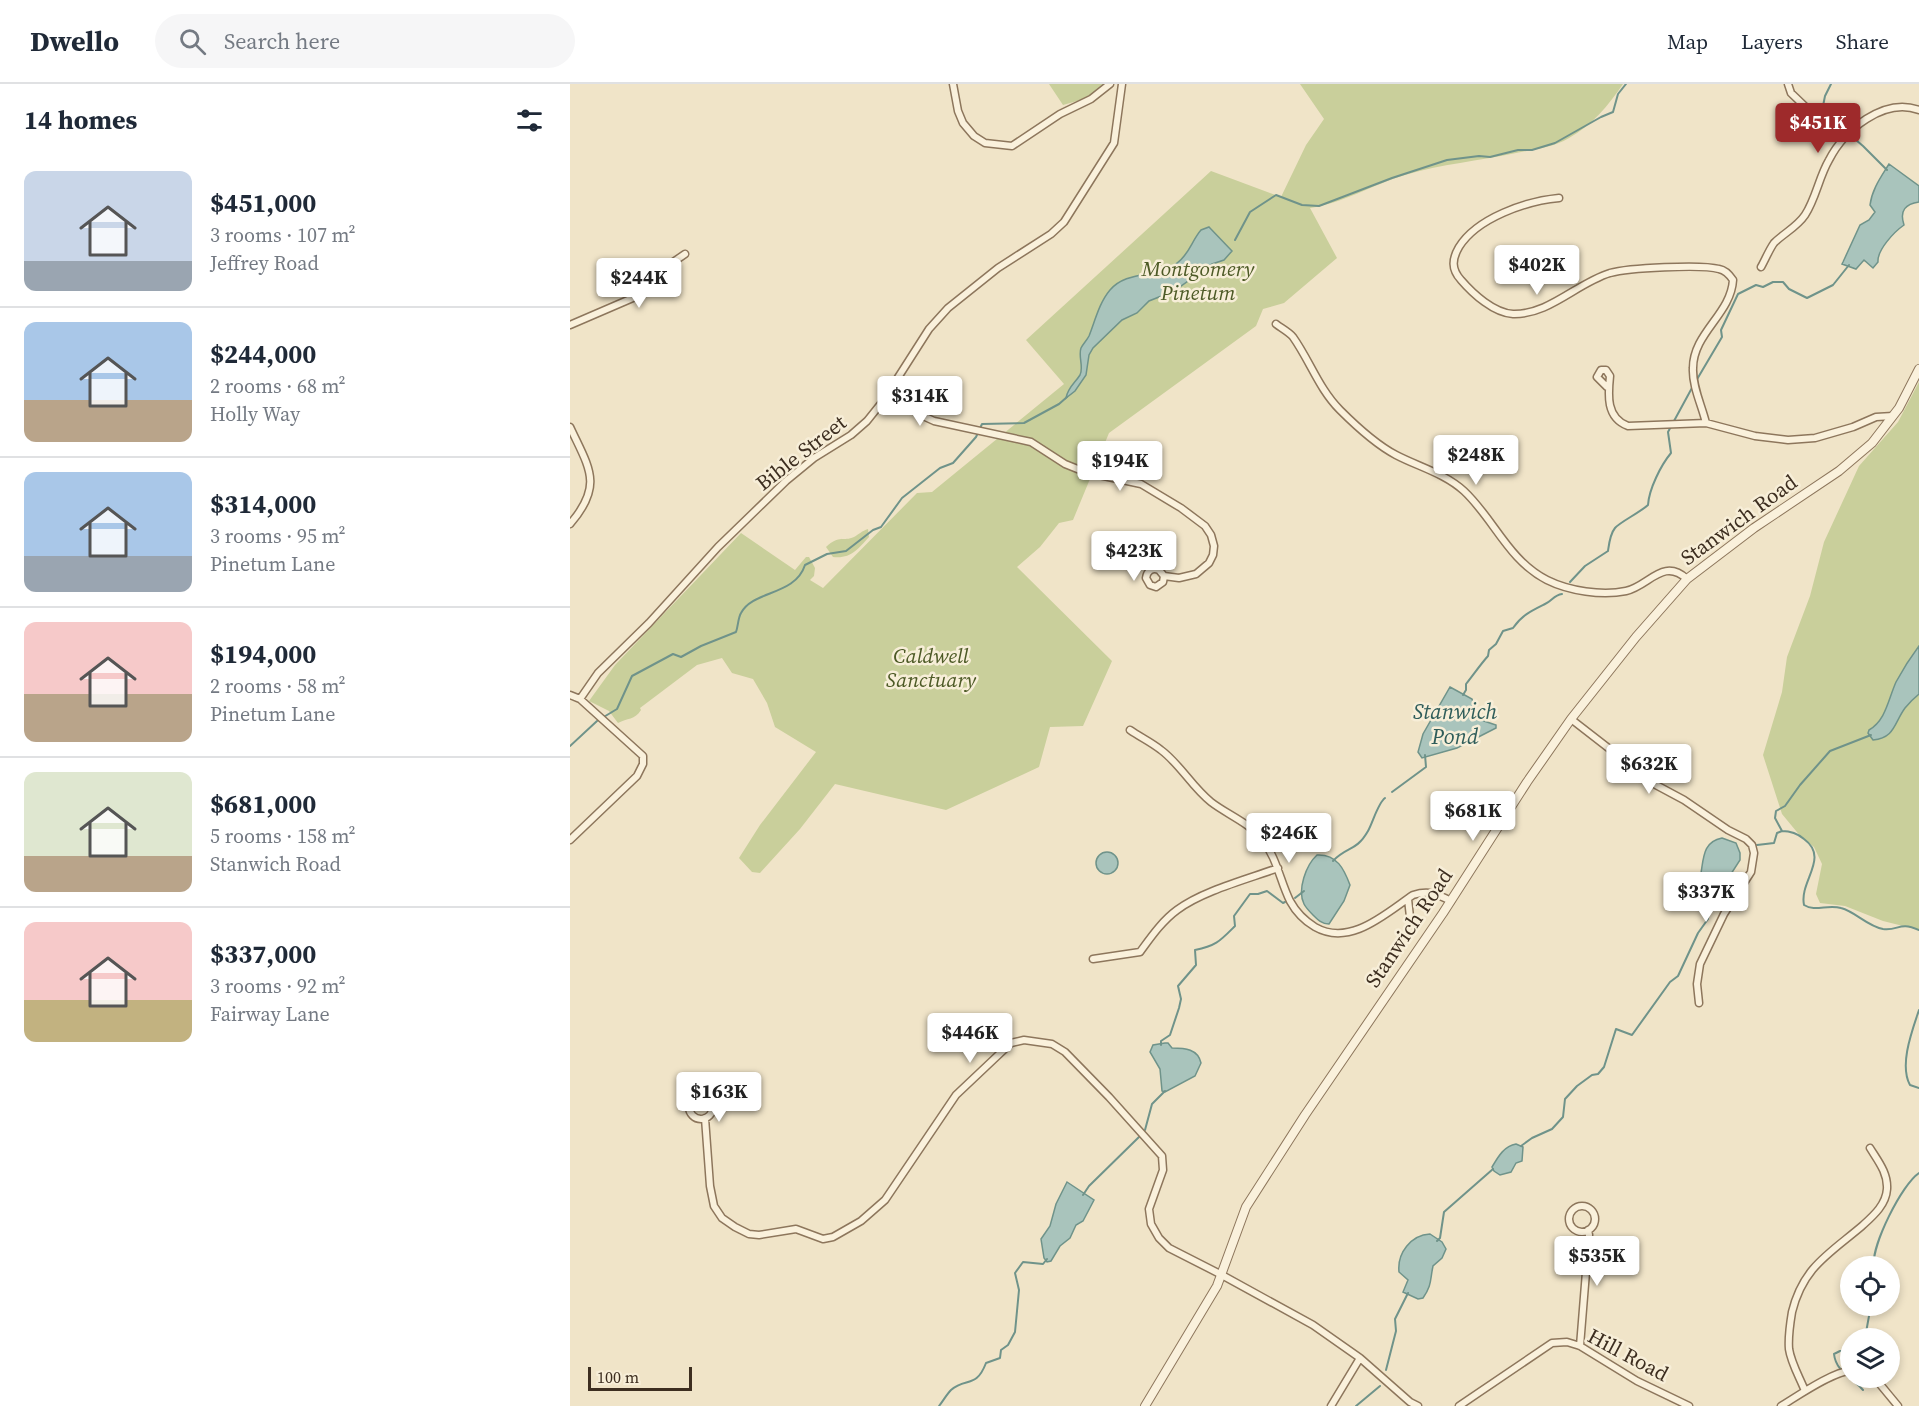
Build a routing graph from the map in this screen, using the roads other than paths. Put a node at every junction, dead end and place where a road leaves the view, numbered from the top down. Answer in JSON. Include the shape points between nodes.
{"nodes":[{"id":1,"x":954,"y":84,"type":"edge"},
{"id":2,"x":1110,"y":84,"type":"edge"},
{"id":3,"x":1122,"y":84,"type":"edge"},
{"id":4,"x":1788,"y":84,"type":"edge"},
{"id":5,"x":1919,"y":110,"type":"edge"},
{"id":6,"x":1841,"y":141,"type":"junction"},
{"id":7,"x":1558,"y":198,"type":"dead end"},
{"id":8,"x":685,"y":255,"type":"dead end"},
{"id":9,"x":1761,"y":267,"type":"dead end"},
{"id":10,"x":1276,"y":324,"type":"dead end"},
{"id":11,"x":570,"y":325,"type":"edge"},
{"id":12,"x":1919,"y":369,"type":"edge"},
{"id":13,"x":1607,"y":387,"type":"dead end"},
{"id":14,"x":892,"y":388,"type":"junction"},
{"id":15,"x":1893,"y":416,"type":"junction"},
{"id":16,"x":1706,"y":423,"type":"junction"},
{"id":17,"x":570,"y":428,"type":"edge"},
{"id":18,"x":570,"y":524,"type":"edge"},
{"id":19,"x":1164,"y":576,"type":"dead end"},
{"id":20,"x":1687,"y":579,"type":"junction"},
{"id":21,"x":570,"y":695,"type":"edge"},
{"id":22,"x":580,"y":699,"type":"junction"},
{"id":23,"x":1571,"y":719,"type":"junction"},
{"id":24,"x":1130,"y":730,"type":"dead end"},
{"id":25,"x":570,"y":840,"type":"edge"},
{"id":26,"x":1278,"y":868,"type":"junction"},
{"id":27,"x":1408,"y":899,"type":"junction"},
{"id":28,"x":1451,"y":901,"type":"junction"},
{"id":29,"x":1413,"y":924,"type":"dead end"},
{"id":30,"x":1093,"y":959,"type":"dead end"},
{"id":31,"x":1699,"y":1003,"type":"dead end"},
{"id":32,"x":705,"y":1118,"type":"dead end"},
{"id":33,"x":1870,"y":1148,"type":"dead end"},
{"id":34,"x":1588,"y":1230,"type":"junction"},
{"id":35,"x":1220,"y":1274,"type":"junction"},
{"id":36,"x":1580,"y":1346,"type":"junction"},
{"id":37,"x":1360,"y":1358,"type":"junction"},
{"id":38,"x":1840,"y":1373,"type":"edge"},
{"id":39,"x":1883,"y":1388,"type":"edge"},
{"id":40,"x":1805,"y":1391,"type":"junction"},
{"id":41,"x":1145,"y":1406,"type":"edge"},
{"id":42,"x":1331,"y":1406,"type":"edge"},
{"id":43,"x":1418,"y":1406,"type":"edge"},
{"id":44,"x":1459,"y":1406,"type":"edge"},
{"id":45,"x":1689,"y":1406,"type":"edge"},
{"id":46,"x":1781,"y":1406,"type":"edge"},
{"id":47,"x":1898,"y":1406,"type":"edge"}],
"edges":[{"from":1,"to":2,"type":"street","via":[[958,113],[974,136],[985,143],[1012,146]]},
{"from":3,"to":14,"type":"street","name":"Bible Street","via":[[1114,143],[1071,212],[1051,234],[998,268],[948,308],[929,329]]},
{"from":4,"to":6,"type":"street","via":[[1791,93]]},
{"from":5,"to":6,"type":"street","via":[[1885,109]]},
{"from":6,"to":9,"type":"street","via":[[1827,163],[1807,212],[1773,245]]},
{"from":7,"to":16,"type":"street","via":[[1509,211],[1479,225],[1456,253],[1455,273],[1497,310],[1513,314],[1541,308],[1610,273],[1709,268],[1725,271],[1733,280],[1731,293],[1699,344],[1693,368]]},
{"from":8,"to":11,"type":"street","via":[[666,267],[635,297]]},
{"from":10,"to":20,"type":"street","via":[[1292,335],[1318,382],[1340,410],[1393,454],[1438,473],[1465,492],[1534,573],[1560,585],[1602,592],[1630,590],[1671,570]]},
{"from":12,"to":15,"type":"street","name":"Stanwich Road"},
{"from":13,"to":16,"type":"street","via":[[1612,413],[1618,422],[1628,426]]},
{"from":14,"to":19,"type":"street","via":[[934,421],[1031,442],[1065,464],[1141,484],[1181,508],[1211,535],[1213,555],[1196,574]]},
{"from":14,"to":22,"type":"street","name":"Bible Street","via":[[858,429],[802,467],[730,535],[598,674]]},
{"from":15,"to":16,"type":"street","via":[[1876,417],[1815,438],[1788,440]]},
{"from":15,"to":20,"type":"street","name":"Stanwich Road","via":[[1844,468]]},
{"from":17,"to":18,"type":"street","via":[[592,479]]},
{"from":20,"to":23,"type":"street","name":"Stanwich Road"},
{"from":21,"to":22,"type":"street"},
{"from":22,"to":25,"type":"street","via":[[643,756],[643,764],[637,776]]},
{"from":23,"to":28,"type":"street","name":"Stanwich Road"},
{"from":23,"to":31,"type":"street","via":[[1656,784],[1752,845],[1751,873],[1724,914],[1700,964]]},
{"from":24,"to":26,"type":"street","via":[[1162,750],[1213,803],[1254,830]]},
{"from":26,"to":27,"type":"street","via":[[1295,909],[1312,925],[1329,933],[1360,929]]},
{"from":26,"to":30,"type":"street","via":[[1177,909],[1140,952]]},
{"from":27,"to":28,"type":"street","via":[[1431,891]]},
{"from":27,"to":29,"type":"street"},
{"from":28,"to":35,"type":"street","name":"Stanwich Road","via":[[1260,1184],[1246,1207]]},
{"from":32,"to":35,"type":"street","via":[[710,1186],[714,1206],[722,1218],[749,1234],[796,1229],[823,1239],[861,1221],[885,1200],[947,1106],[1011,1044],[1024,1040],[1052,1044],[1110,1097],[1162,1156],[1163,1170],[1149,1209],[1159,1238],[1168,1248]]},
{"from":33,"to":40,"type":"street","via":[[1885,1172],[1887,1189],[1883,1202],[1874,1215],[1814,1266],[1796,1296],[1789,1325],[1789,1350]]},
{"from":34,"to":34,"type":"street","via":[[1576,1229],[1570,1223],[1572,1211],[1587,1207],[1595,1216]]},
{"from":34,"to":36,"type":"street"},
{"from":35,"to":37,"type":"street","via":[[1313,1325]]},
{"from":35,"to":41,"type":"street","name":"Stanwich Road","via":[[1217,1286]]},
{"from":36,"to":44,"type":"street","name":"Hill Road","via":[[1552,1343]]},
{"from":36,"to":45,"type":"street","name":"Hill Road","via":[[1637,1381]]},
{"from":37,"to":42,"type":"street"},
{"from":37,"to":43,"type":"street"},
{"from":38,"to":40,"type":"street"},
{"from":39,"to":47,"type":"street"},
{"from":40,"to":46,"type":"street"}]}
